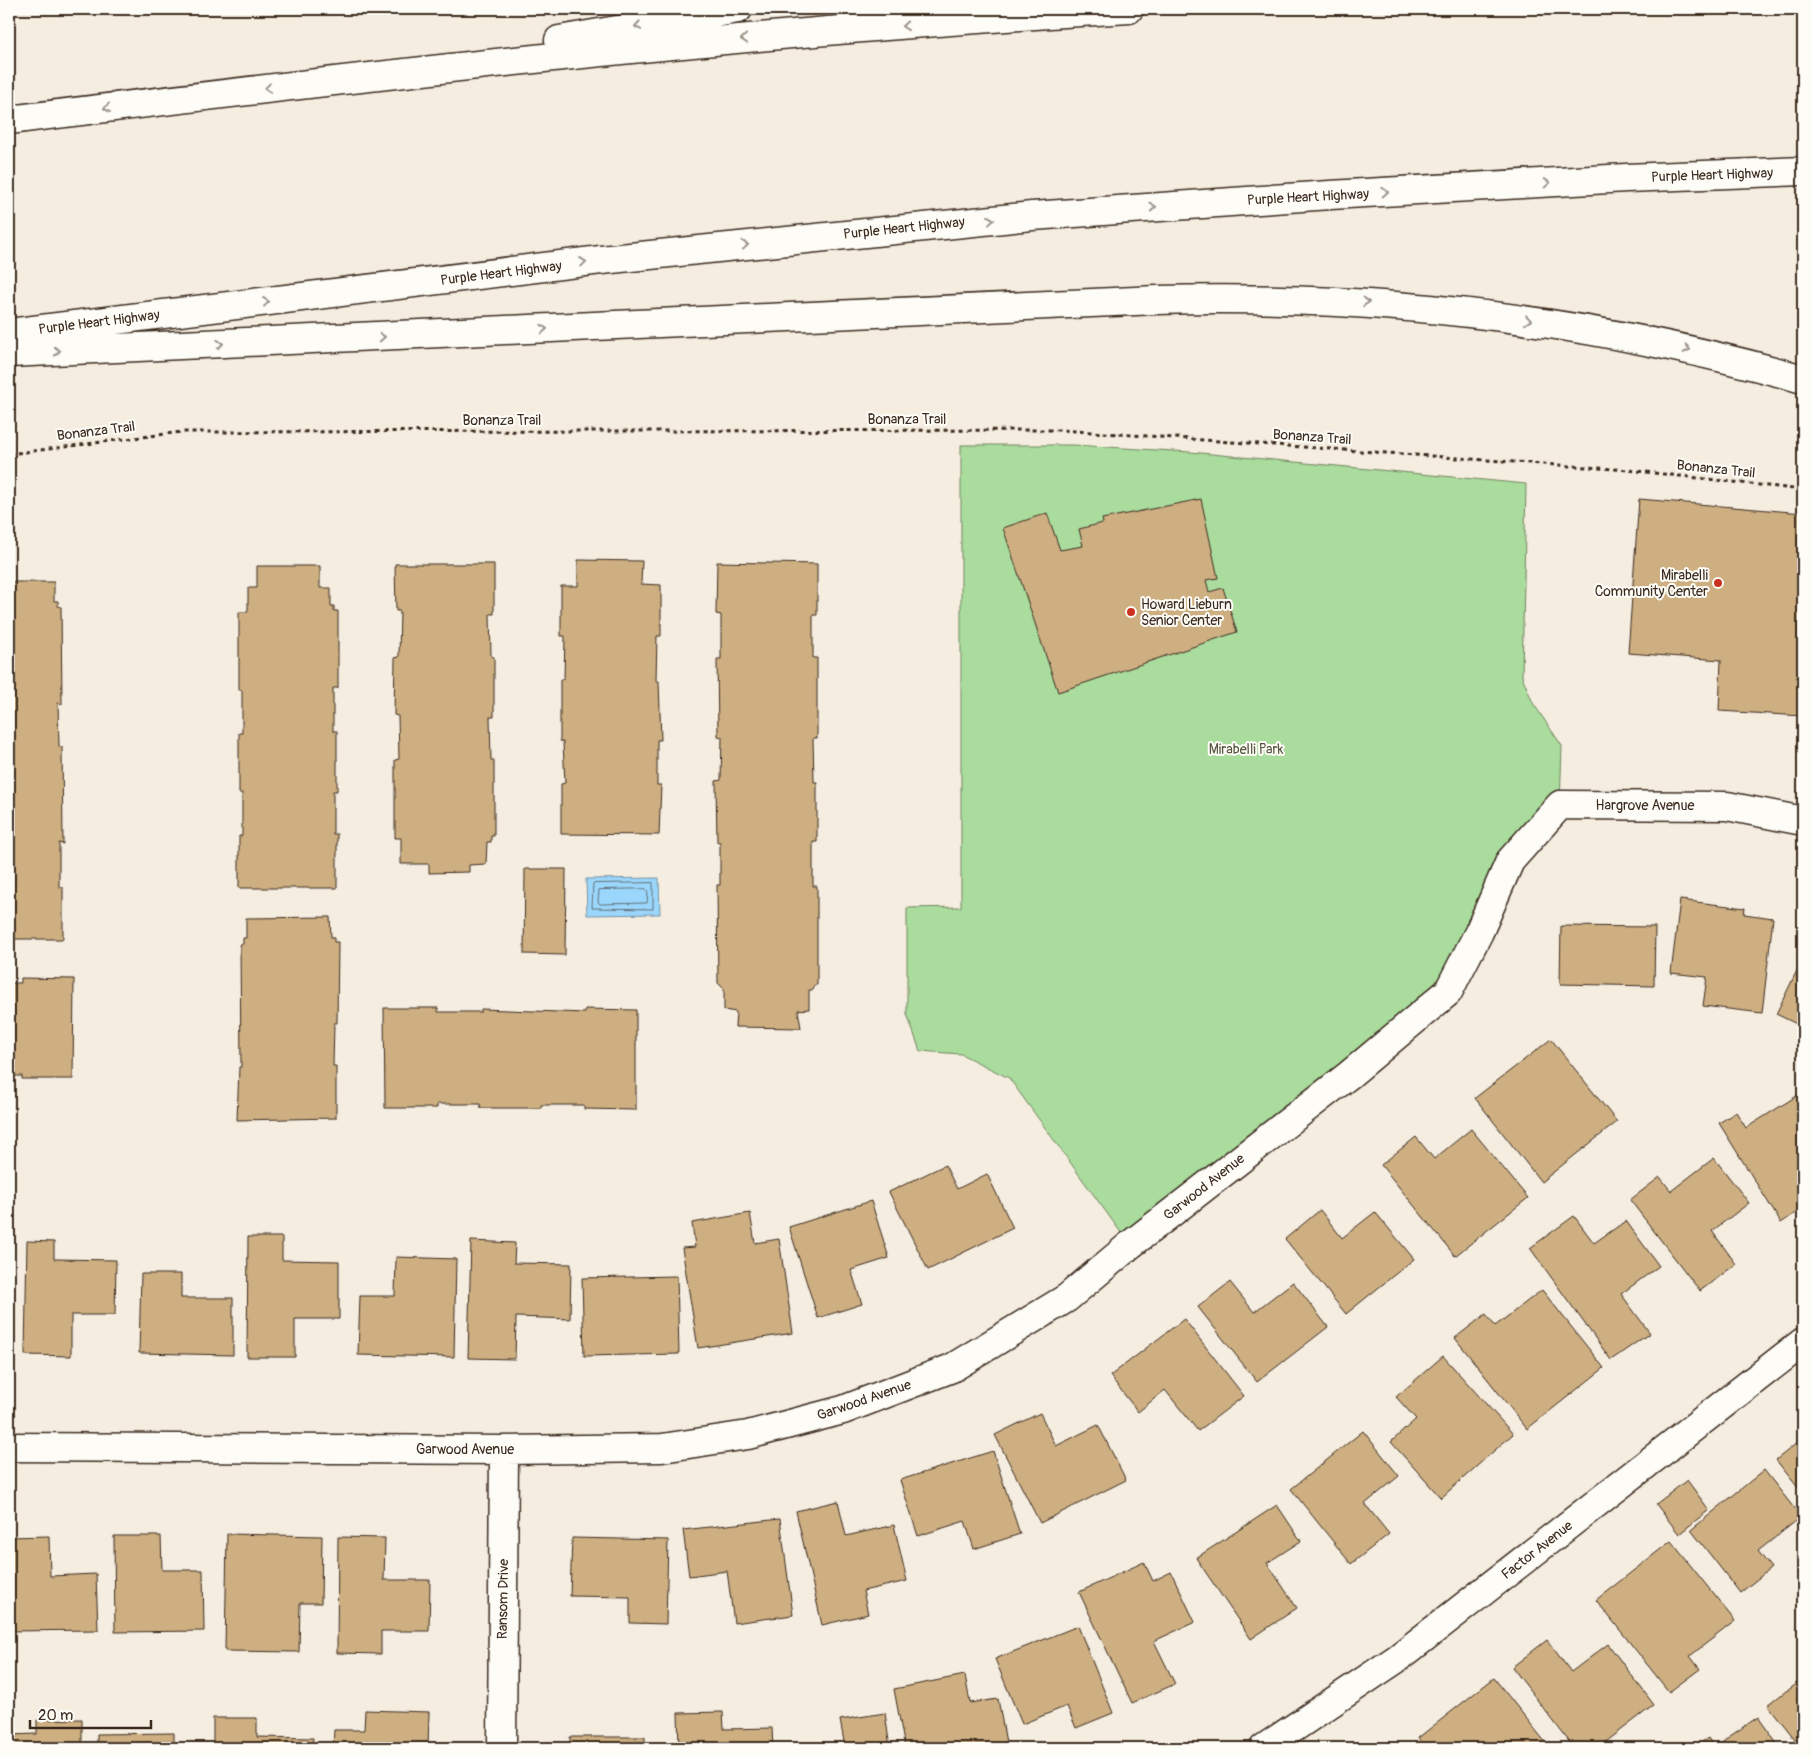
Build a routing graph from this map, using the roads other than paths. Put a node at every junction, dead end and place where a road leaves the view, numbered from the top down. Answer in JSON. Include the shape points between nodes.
{"nodes":[{"id":1,"x":738,"y":9,"type":"edge"},
{"id":2,"x":1129,"y":9,"type":"edge"},
{"id":3,"x":316,"y":82,"type":"junction"},
{"id":4,"x":9,"y":120,"type":"edge"},
{"id":5,"x":1803,"y":171,"type":"edge"},
{"id":6,"x":9,"y":333,"type":"edge"},
{"id":7,"x":9,"y":353,"type":"edge"},
{"id":8,"x":1803,"y":379,"type":"edge"},
{"id":9,"x":1803,"y":821,"type":"edge"},
{"id":10,"x":1510,"y":861,"type":"joint"},
{"id":11,"x":1803,"y":1342,"type":"edge"},
{"id":12,"x":9,"y":1447,"type":"edge"},
{"id":13,"x":504,"y":1450,"type":"junction"},
{"id":14,"x":502,"y":1748,"type":"edge"},
{"id":15,"x":1264,"y":1748,"type":"edge"}],
"edges":[{"from":1,"to":3,"type":"main road","one_way":true},
{"from":2,"to":3,"type":"main road","one_way":true,"via":[[672,46]]},
{"from":3,"to":4,"type":"main road","one_way":true},
{"from":6,"to":5,"type":"main road","name":"Purple Heart Highway","one_way":true,"via":[[601,260],[1032,216],[1340,194]]},
{"from":7,"to":8,"type":"main road","one_way":true,"via":[[1147,300],[1288,298],[1386,304],[1547,322],[1701,352]]},
{"from":9,"to":10,"type":"main road","name":"Hargrove Avenue","via":[[1727,806],[1560,805]]},
{"from":10,"to":13,"type":"main road","name":"Garwood Avenue","via":[[1448,992],[1349,1075],[1067,1298],[952,1368],[843,1410],[748,1436],[662,1448]]},
{"from":11,"to":15,"type":"main road","name":"Factor Avenue","via":[[1398,1658]]},
{"from":12,"to":13,"type":"main road","name":"Garwood Avenue"},
{"from":13,"to":14,"type":"main road","name":"Ransom Drive"}]}
